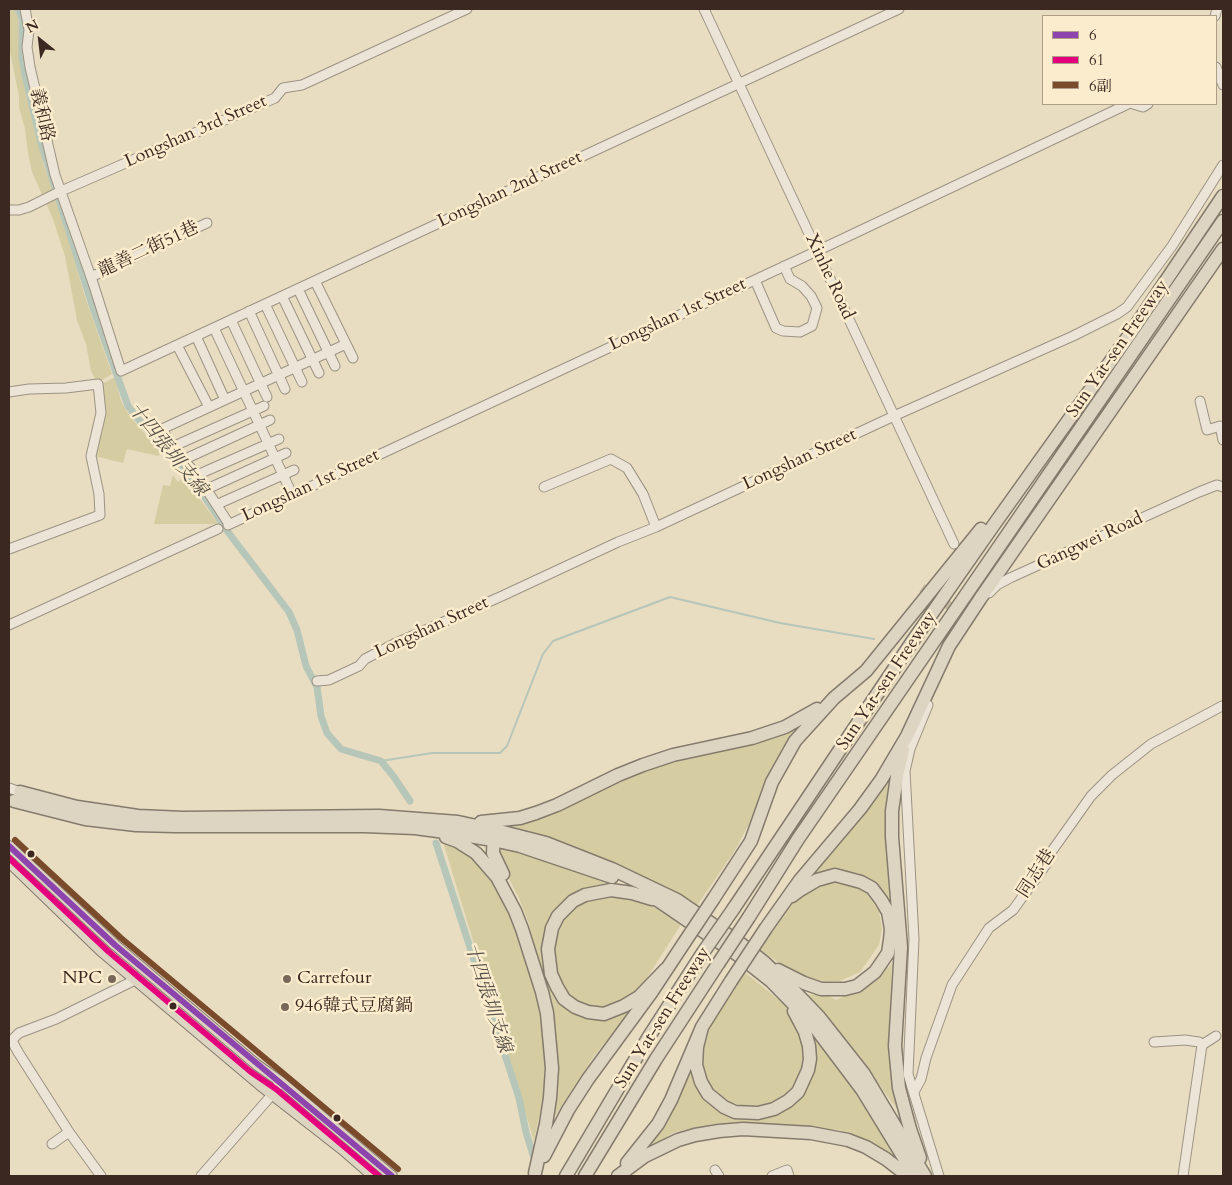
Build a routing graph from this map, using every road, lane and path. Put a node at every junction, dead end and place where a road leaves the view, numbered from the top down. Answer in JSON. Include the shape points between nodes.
{"nodes":[{"id":1,"x":25,"y":9,"type":"edge"},
{"id":2,"x":468,"y":9,"type":"edge"},
{"id":3,"x":704,"y":9,"type":"edge"},
{"id":4,"x":899,"y":9,"type":"edge"},
{"id":5,"x":1217,"y":70,"type":"edge"},
{"id":6,"x":739,"y":83,"type":"junction"},
{"id":7,"x":1223,"y":85,"type":"edge"},
{"id":8,"x":1126,"y":105,"type":"edge"},
{"id":9,"x":1223,"y":165,"type":"edge"},
{"id":10,"x":60,"y":191,"type":"junction"},
{"id":11,"x":1223,"y":196,"type":"edge"},
{"id":12,"x":9,"y":210,"type":"edge"},
{"id":13,"x":1223,"y":222,"type":"edge"},
{"id":14,"x":207,"y":223,"type":"dead end"},
{"id":15,"x":1223,"y":249,"type":"edge"},
{"id":16,"x":817,"y":251,"type":"junction"},
{"id":17,"x":784,"y":266,"type":"junction"},
{"id":18,"x":91,"y":277,"type":"junction"},
{"id":19,"x":315,"y":280,"type":"junction"},
{"id":20,"x":755,"y":280,"type":"junction"},
{"id":21,"x":298,"y":289,"type":"junction"},
{"id":22,"x":282,"y":296,"type":"junction"},
{"id":23,"x":265,"y":304,"type":"junction"},
{"id":24,"x":249,"y":312,"type":"junction"},
{"id":25,"x":231,"y":320,"type":"junction"},
{"id":26,"x":214,"y":328,"type":"junction"},
{"id":27,"x":196,"y":336,"type":"junction"},
{"id":28,"x":346,"y":344,"type":"junction"},
{"id":29,"x":177,"y":345,"type":"junction"},
{"id":30,"x":328,"y":352,"type":"junction"},
{"id":31,"x":353,"y":358,"type":"dead end"},
{"id":32,"x":313,"y":359,"type":"junction"},
{"id":33,"x":335,"y":366,"type":"dead end"},
{"id":34,"x":295,"y":367,"type":"junction"},
{"id":35,"x":121,"y":371,"type":"joint"},
{"id":36,"x":319,"y":373,"type":"dead end"},
{"id":37,"x":279,"y":375,"type":"junction"},
{"id":38,"x":302,"y":382,"type":"dead end"},
{"id":39,"x":261,"y":384,"type":"junction"},
{"id":40,"x":285,"y":389,"type":"dead end"},
{"id":41,"x":244,"y":391,"type":"junction"},
{"id":42,"x":9,"y":392,"type":"edge"},
{"id":43,"x":225,"y":400,"type":"junction"},
{"id":44,"x":1200,"y":401,"type":"dead end"},
{"id":45,"x":1079,"y":405,"type":"junction"},
{"id":46,"x":209,"y":407,"type":"junction"},
{"id":47,"x":253,"y":410,"type":"junction"},
{"id":48,"x":894,"y":416,"type":"junction"},
{"id":49,"x":270,"y":420,"type":"dead end"},
{"id":50,"x":260,"y":425,"type":"junction"},
{"id":51,"x":279,"y":439,"type":"dead end"},
{"id":52,"x":1223,"y":440,"type":"edge"},
{"id":53,"x":269,"y":444,"type":"junction"},
{"id":54,"x":172,"y":447,"type":"junction"},
{"id":55,"x":286,"y":453,"type":"dead end"},
{"id":56,"x":276,"y":458,"type":"junction"},
{"id":57,"x":183,"y":460,"type":"junction"},
{"id":58,"x":294,"y":470,"type":"dead end"},
{"id":59,"x":197,"y":475,"type":"junction"},
{"id":60,"x":284,"y":475,"type":"junction"},
{"id":61,"x":1221,"y":485,"type":"edge"},
{"id":62,"x":544,"y":487,"type":"dead end"},
{"id":63,"x":207,"y":489,"type":"junction"},
{"id":64,"x":292,"y":494,"type":"junction"},
{"id":65,"x":218,"y":504,"type":"junction"},
{"id":66,"x":656,"y":527,"type":"junction"},
{"id":67,"x":218,"y":529,"type":"dead end"},
{"id":68,"x":954,"y":544,"type":"dead end"},
{"id":69,"x":9,"y":549,"type":"edge"},
{"id":70,"x":9,"y":625,"type":"edge"},
{"id":71,"x":317,"y":682,"type":"dead end"},
{"id":72,"x":834,"y":698,"type":"junction"},
{"id":73,"x":1222,"y":706,"type":"edge"},
{"id":74,"x":907,"y":736,"type":"junction"},
{"id":75,"x":13,"y":795,"type":"edge"},
{"id":76,"x":458,"y":822,"type":"junction"},
{"id":77,"x":415,"y":828,"type":"junction"},
{"id":78,"x":494,"y":835,"type":"junction"},
{"id":79,"x":9,"y":846,"type":"edge"},
{"id":80,"x":9,"y":862,"type":"edge"},
{"id":81,"x":659,"y":901,"type":"junction"},
{"id":82,"x":780,"y":906,"type":"junction"},
{"id":83,"x":85,"y":918,"type":"junction"},
{"id":84,"x":76,"y":927,"type":"junction"},
{"id":85,"x":531,"y":956,"type":"junction"},
{"id":86,"x":765,"y":963,"type":"junction"},
{"id":87,"x":666,"y":969,"type":"junction"},
{"id":88,"x":135,"y":980,"type":"junction"},
{"id":89,"x":771,"y":981,"type":"junction"},
{"id":90,"x":702,"y":1027,"type":"junction"},
{"id":91,"x":1216,"y":1036,"type":"dead end"},
{"id":92,"x":1154,"y":1042,"type":"dead end"},
{"id":93,"x":1202,"y":1045,"type":"junction"},
{"id":94,"x":281,"y":1082,"type":"junction"},
{"id":95,"x":914,"y":1092,"type":"junction"},
{"id":96,"x":271,"y":1094,"type":"junction"},
{"id":97,"x":69,"y":1132,"type":"junction"},
{"id":98,"x":52,"y":1144,"type":"dead end"},
{"id":99,"x":535,"y":1175,"type":"edge"},
{"id":100,"x":101,"y":1176,"type":"edge"},
{"id":101,"x":201,"y":1176,"type":"edge"},
{"id":102,"x":373,"y":1176,"type":"edge"},
{"id":103,"x":392,"y":1176,"type":"edge"},
{"id":104,"x":566,"y":1176,"type":"edge"},
{"id":105,"x":585,"y":1176,"type":"edge"},
{"id":106,"x":617,"y":1176,"type":"edge"},
{"id":107,"x":772,"y":1176,"type":"edge"},
{"id":108,"x":789,"y":1176,"type":"edge"},
{"id":109,"x":908,"y":1176,"type":"edge"},
{"id":110,"x":915,"y":1176,"type":"edge"},
{"id":111,"x":926,"y":1176,"type":"edge"},
{"id":112,"x":939,"y":1176,"type":"edge"},
{"id":113,"x":1183,"y":1176,"type":"edge"}],
"edges":[{"from":1,"to":10,"type":"street","name":"義和路","via":[[30,67]]},
{"from":2,"to":10,"type":"street","name":"Longshan 3rd Street","via":[[302,85],[283,88],[275,98]]},
{"from":3,"to":6,"type":"street","name":"Xinhe Road"},
{"from":4,"to":6,"type":"street","name":"Longshan 2nd Street"},
{"from":5,"to":7,"type":"street"},
{"from":6,"to":16,"type":"street","name":"Xinhe Road"},
{"from":6,"to":19,"type":"street","name":"Longshan 2nd Street"},
{"from":8,"to":16,"type":"street","name":"Longshan 1st Street"},
{"from":9,"to":48,"type":"street","name":"Longshan Street","via":[[1172,246],[1127,307],[1073,336]]},
{"from":10,"to":12,"type":"street","name":"Longshan 3rd Street","via":[[24,209]]},
{"from":10,"to":18,"type":"street","name":"龍善二街51巷"},
{"from":11,"to":45,"type":"highway","name":"Sun Yat-sen Freeway"},
{"from":13,"to":105,"type":"highway","name":"Sun Yat-sen Freeway","bridge":true,"via":[[798,839]]},
{"from":14,"to":18,"type":"street","name":"龍善二街51巷"},
{"from":15,"to":74,"type":"highway","via":[[980,598],[949,646]]},
{"from":16,"to":17,"type":"street","name":"Longshan 1st Street"},
{"from":16,"to":48,"type":"street","name":"Xinhe Road"},
{"from":17,"to":20,"type":"street","name":"Longshan 1st Street"},
{"from":17,"to":20,"type":"street","via":[[790,279],[802,286],[817,308],[812,326],[800,332],[776,328]]},
{"from":18,"to":35,"type":"street","name":"龍善二街51巷"},
{"from":19,"to":21,"type":"street","name":"Longshan 2nd Street"},
{"from":19,"to":28,"type":"street"},
{"from":20,"to":64,"type":"street","name":"Longshan 1st Street"},
{"from":21,"to":22,"type":"street","name":"Longshan 2nd Street"},
{"from":21,"to":30,"type":"street"},
{"from":22,"to":23,"type":"street","name":"Longshan 2nd Street"},
{"from":22,"to":32,"type":"street"},
{"from":23,"to":24,"type":"street","name":"Longshan 2nd Street"},
{"from":23,"to":34,"type":"street"},
{"from":24,"to":25,"type":"street","name":"Longshan 2nd Street"},
{"from":24,"to":37,"type":"street"},
{"from":25,"to":26,"type":"street","name":"Longshan 2nd Street"},
{"from":25,"to":39,"type":"street"},
{"from":26,"to":27,"type":"street","name":"Longshan 2nd Street"},
{"from":26,"to":41,"type":"street"},
{"from":27,"to":29,"type":"street","name":"Longshan 2nd Street"},
{"from":27,"to":43,"type":"street"},
{"from":28,"to":30,"type":"street"},
{"from":28,"to":31,"type":"street"},
{"from":29,"to":35,"type":"street","name":"Longshan 2nd Street"},
{"from":29,"to":46,"type":"street"},
{"from":30,"to":32,"type":"street"},
{"from":30,"to":33,"type":"street"},
{"from":32,"to":34,"type":"street"},
{"from":32,"to":36,"type":"street"},
{"from":34,"to":37,"type":"street"},
{"from":34,"to":38,"type":"street"},
{"from":37,"to":39,"type":"street"},
{"from":37,"to":40,"type":"street"},
{"from":39,"to":41,"type":"street"},
{"from":39,"to":47,"type":"street","via":[[265,402]]},
{"from":41,"to":43,"type":"street"},
{"from":41,"to":47,"type":"street"},
{"from":42,"to":69,"type":"street","via":[[98,384],[101,413],[91,456],[100,514]]},
{"from":43,"to":46,"type":"street"},
{"from":44,"to":52,"type":"street","via":[[1207,430],[1220,426]]},
{"from":45,"to":72,"type":"highway","via":[[884,649]]},
{"from":45,"to":104,"type":"highway","name":"Sun Yat-sen Freeway","bridge":true,"via":[[912,642],[702,954]]},
{"from":46,"to":54,"type":"street","via":[[162,429]]},
{"from":47,"to":50,"type":"street"},
{"from":47,"to":54,"type":"street"},
{"from":48,"to":66,"type":"street","name":"Longshan Street"},
{"from":48,"to":68,"type":"street","name":"Xinhe Road"},
{"from":49,"to":50,"type":"street"},
{"from":50,"to":53,"type":"street"},
{"from":50,"to":57,"type":"street"},
{"from":51,"to":53,"type":"street"},
{"from":53,"to":56,"type":"street"},
{"from":53,"to":59,"type":"street"},
{"from":54,"to":57,"type":"street"},
{"from":55,"to":56,"type":"street"},
{"from":56,"to":60,"type":"street"},
{"from":56,"to":63,"type":"street"},
{"from":57,"to":59,"type":"street"},
{"from":58,"to":60,"type":"street"},
{"from":59,"to":63,"type":"street"},
{"from":60,"to":64,"type":"street"},
{"from":60,"to":65,"type":"street"},
{"from":61,"to":95,"type":"street","name":"Gangwei Road","via":[[1203,490],[1004,582],[990,592],[950,656],[910,749],[905,771],[914,939],[908,1074]]},
{"from":62,"to":66,"type":"street","via":[[611,459],[627,468],[643,494]]},
{"from":63,"to":65,"type":"street"},
{"from":64,"to":65,"type":"street","name":"Longshan 1st Street","via":[[228,524]]},
{"from":66,"to":71,"type":"street","name":"Longshan Street","via":[[396,643],[329,680]]},
{"from":67,"to":70,"type":"street"},
{"from":72,"to":76,"type":"highway","via":[[785,727],[643,765],[536,813],[498,821]]},
{"from":72,"to":87,"type":"highway","bridge":true,"via":[[795,741],[772,782],[751,841]]},
{"from":73,"to":95,"type":"street","name":"同志巷","via":[[1151,744],[1091,796],[1013,910],[988,928],[952,985]]},
{"from":74,"to":82,"type":"highway","via":[[860,809]]},
{"from":74,"to":111,"type":"highway","via":[[892,811],[901,947],[895,1046],[903,1106]]},
{"from":75,"to":76,"type":"highway","via":[[138,816],[379,816]]},
{"from":75,"to":77,"type":"highway","via":[[85,819],[155,826]]},
{"from":76,"to":78,"type":"highway"},
{"from":77,"to":78,"type":"highway"},
{"from":77,"to":85,"type":"highway","via":[[457,841],[487,864],[515,911]]},
{"from":78,"to":81,"type":"highway","via":[[613,878]]},
{"from":78,"to":85,"type":"highway","via":[[492,853],[519,906]]},
{"from":78,"to":86,"type":"highway","via":[[546,843],[612,869],[677,900]]},
{"from":79,"to":83,"type":"main road"},
{"from":80,"to":84,"type":"main road"},
{"from":81,"to":87,"type":"highway","via":[[611,890],[585,895],[558,916],[548,949],[557,987],[564,999],[588,1012],[604,1014],[624,1006],[639,997]]},
{"from":81,"to":89,"type":"highway","via":[[738,954]]},
{"from":82,"to":86,"type":"highway","via":[[817,880],[834,875],[860,882],[872,888],[888,912],[891,928],[888,953],[869,978],[845,990],[821,989]]},
{"from":82,"to":90,"type":"highway","bridge":true},
{"from":83,"to":84,"type":"main road"},
{"from":83,"to":94,"type":"main road"},
{"from":84,"to":88,"type":"main road"},
{"from":85,"to":99,"type":"highway","via":[[547,1013],[552,1068],[548,1115]]},
{"from":86,"to":111,"type":"highway","via":[[820,1017],[864,1074]]},
{"from":87,"to":99,"type":"highway","via":[[583,1086]]},
{"from":88,"to":96,"type":"main road"},
{"from":88,"to":97,"type":"street","via":[[56,1019],[18,1033],[12,1040]]},
{"from":89,"to":90,"type":"highway","via":[[797,1015],[809,1046],[810,1059],[804,1081],[788,1101],[774,1109],[747,1113],[736,1112],[715,1101],[701,1082],[696,1065]]},
{"from":89,"to":110,"type":"highway","via":[[811,1022],[858,1084]]},
{"from":90,"to":106,"type":"highway","via":[[658,1124]]},
{"from":91,"to":93,"type":"street"},
{"from":92,"to":93,"type":"street","via":[[1185,1040]]},
{"from":93,"to":113,"type":"street"},
{"from":94,"to":96,"type":"street"},
{"from":94,"to":103,"type":"main road"},
{"from":95,"to":112,"type":"street"},
{"from":96,"to":101,"type":"street"},
{"from":96,"to":102,"type":"main road"},
{"from":97,"to":98,"type":"street"},
{"from":97,"to":100,"type":"street"},
{"from":106,"to":109,"type":"highway","via":[[645,1156],[678,1140],[743,1129],[811,1133],[848,1140],[866,1146]]},
{"from":107,"to":108,"type":"street","via":[[787,1170]]}]}
